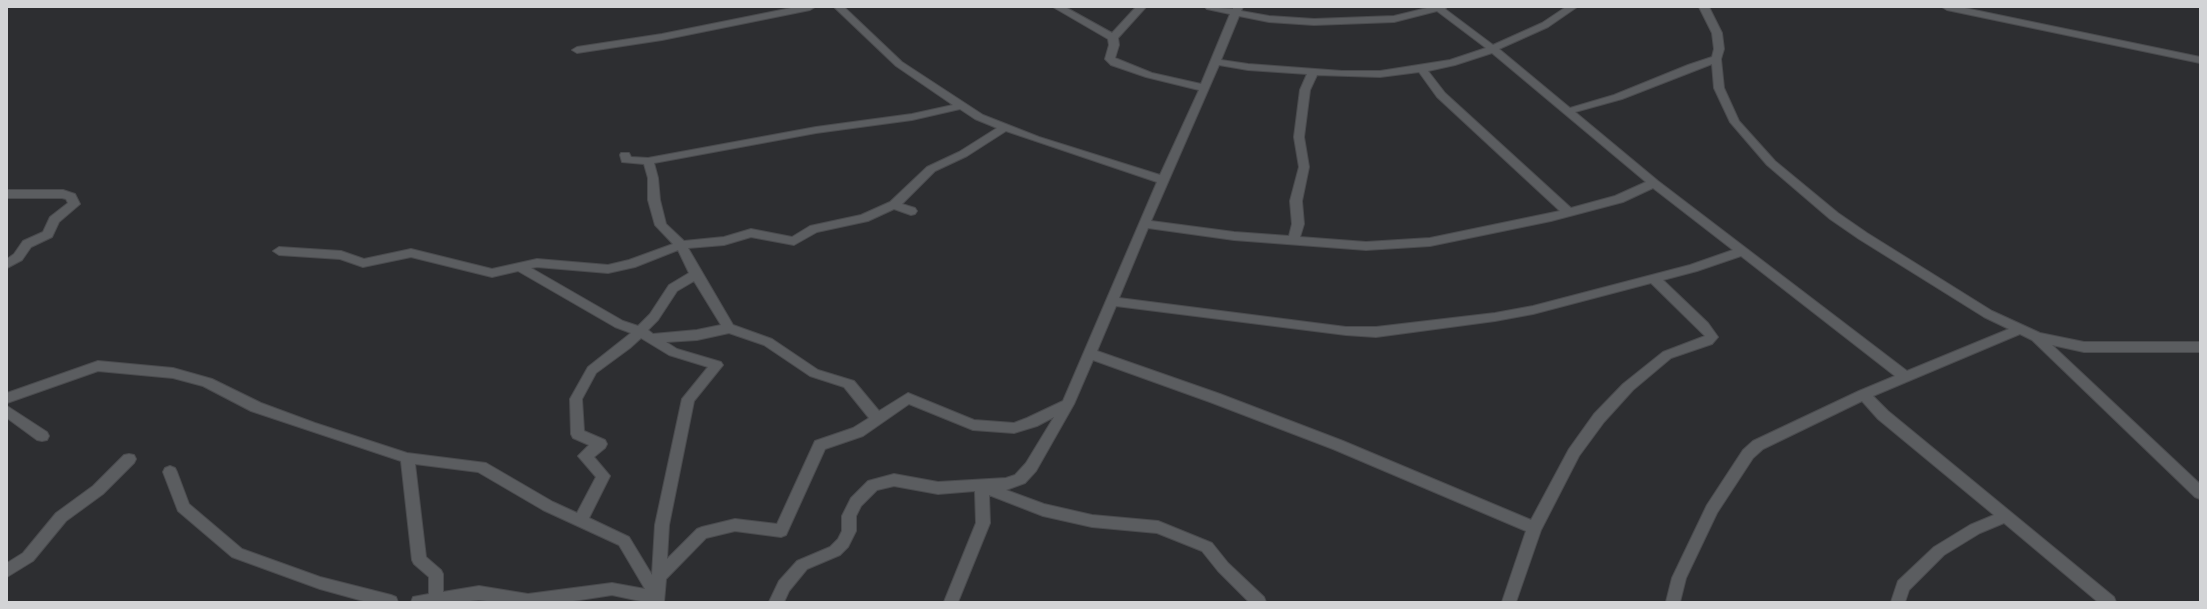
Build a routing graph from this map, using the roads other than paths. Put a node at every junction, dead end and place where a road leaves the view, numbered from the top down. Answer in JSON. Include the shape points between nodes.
{"nodes":[{"id":1,"x":810,"y":7,"type":"edge"},
{"id":2,"x":839,"y":7,"type":"edge"},
{"id":3,"x":1058,"y":7,"type":"edge"},
{"id":4,"x":1141,"y":7,"type":"edge"},
{"id":5,"x":1210,"y":7,"type":"edge"},
{"id":6,"x":1439,"y":7,"type":"edge"},
{"id":7,"x":1572,"y":7,"type":"edge"},
{"id":8,"x":1704,"y":7,"type":"edge"},
{"id":9,"x":1947,"y":7,"type":"edge"},
{"id":10,"x":1237,"y":10,"type":"edge"},
{"id":11,"x":758,"y":12,"type":"edge"},
{"id":12,"x":1113,"y":38,"type":"junction"},
{"id":13,"x":1493,"y":49,"type":"junction"},
{"id":14,"x":577,"y":50,"type":"dead end"},
{"id":15,"x":1716,"y":60,"type":"junction"},
{"id":16,"x":2200,"y":60,"type":"edge"},
{"id":17,"x":1216,"y":62,"type":"junction"},
{"id":18,"x":1422,"y":69,"type":"junction"},
{"id":19,"x":1313,"y":72,"type":"junction"},
{"id":20,"x":1204,"y":88,"type":"junction"},
{"id":21,"x":961,"y":106,"type":"junction"},
{"id":22,"x":1569,"y":111,"type":"junction"},
{"id":23,"x":1004,"y":128,"type":"junction"},
{"id":24,"x":624,"y":155,"type":"dead end"},
{"id":25,"x":648,"y":161,"type":"junction"},
{"id":26,"x":1163,"y":180,"type":"junction"},
{"id":27,"x":1654,"y":183,"type":"junction"},
{"id":28,"x":7,"y":194,"type":"edge"},
{"id":29,"x":894,"y":205,"type":"junction"},
{"id":30,"x":911,"y":211,"type":"dead end"},
{"id":31,"x":1567,"y":211,"type":"junction"},
{"id":32,"x":1145,"y":224,"type":"junction"},
{"id":33,"x":1294,"y":240,"type":"junction"},
{"id":34,"x":681,"y":245,"type":"junction"},
{"id":35,"x":279,"y":251,"type":"dead end"},
{"id":36,"x":1742,"y":251,"type":"junction"},
{"id":37,"x":7,"y":264,"type":"edge"},
{"id":38,"x":520,"y":267,"type":"junction"},
{"id":39,"x":696,"y":274,"type":"junction"},
{"id":40,"x":1653,"y":278,"type":"junction"},
{"id":41,"x":1111,"y":301,"type":"junction"},
{"id":42,"x":729,"y":328,"type":"junction"},
{"id":43,"x":2019,"y":330,"type":"junction"},
{"id":44,"x":646,"y":335,"type":"junction"},
{"id":45,"x":2037,"y":337,"type":"junction"},
{"id":46,"x":2200,"y":347,"type":"edge"},
{"id":47,"x":1088,"y":353,"type":"junction"},
{"id":48,"x":1906,"y":377,"type":"junction"},
{"id":49,"x":1864,"y":394,"type":"junction"},
{"id":50,"x":7,"y":398,"type":"edge"},
{"id":51,"x":1068,"y":404,"type":"junction"},
{"id":52,"x":7,"y":410,"type":"edge"},
{"id":53,"x":878,"y":419,"type":"junction"},
{"id":54,"x":42,"y":436,"type":"dead end"},
{"id":55,"x":407,"y":458,"type":"junction"},
{"id":56,"x":129,"y":459,"type":"dead end"},
{"id":57,"x":170,"y":472,"type":"dead end"},
{"id":58,"x":982,"y":486,"type":"junction"},
{"id":59,"x":2200,"y":493,"type":"edge"},
{"id":60,"x":2006,"y":516,"type":"junction"},
{"id":61,"x":580,"y":521,"type":"junction"},
{"id":62,"x":1534,"y":528,"type":"junction"},
{"id":63,"x":7,"y":571,"type":"edge"},
{"id":64,"x":660,"y":576,"type":"junction"},
{"id":65,"x":658,"y":598,"type":"junction"},
{"id":66,"x":436,"y":599,"type":"junction"},
{"id":67,"x":391,"y":602,"type":"edge"},
{"id":68,"x":418,"y":602,"type":"edge"},
{"id":69,"x":776,"y":602,"type":"edge"},
{"id":70,"x":951,"y":602,"type":"edge"},
{"id":71,"x":1259,"y":602,"type":"edge"},
{"id":72,"x":1509,"y":602,"type":"edge"},
{"id":73,"x":1673,"y":602,"type":"edge"},
{"id":74,"x":1898,"y":602,"type":"edge"},
{"id":75,"x":2109,"y":602,"type":"edge"}],
"edges":[{"from":1,"to":11,"type":"street"},
{"from":2,"to":21,"type":"street","via":[[899,64]]},
{"from":3,"to":12,"type":"street"},
{"from":4,"to":12,"type":"street"},
{"from":5,"to":10,"type":"street"},
{"from":6,"to":10,"type":"street","via":[[1394,19],[1342,22],[1269,19]]},
{"from":6,"to":13,"type":"street"},
{"from":7,"to":13,"type":"street","via":[[1545,25]]},
{"from":8,"to":15,"type":"street","via":[[1717,33],[1719,49]]},
{"from":9,"to":16,"type":"street"},
{"from":10,"to":17,"type":"street"},
{"from":11,"to":14,"type":"street","via":[[662,37]]},
{"from":12,"to":20,"type":"street","via":[[1110,59],[1123,68]]},
{"from":13,"to":18,"type":"street","via":[[1452,63]]},
{"from":13,"to":22,"type":"street"},
{"from":15,"to":22,"type":"street","via":[[1691,67],[1618,97]]},
{"from":15,"to":43,"type":"street","via":[[1723,100],[1735,122],[1771,163],[1834,216],[1863,236]]},
{"from":17,"to":19,"type":"street"},
{"from":17,"to":20,"type":"street"},
{"from":18,"to":19,"type":"street","via":[[1380,74]]},
{"from":18,"to":31,"type":"street","via":[[1441,94]]},
{"from":19,"to":33,"type":"street","via":[[1305,90],[1299,137],[1304,167],[1296,201],[1298,224]]},
{"from":20,"to":26,"type":"street"},
{"from":21,"to":23,"type":"street"},
{"from":21,"to":25,"type":"street","via":[[912,117],[816,130]]},
{"from":22,"to":27,"type":"street"},
{"from":23,"to":26,"type":"street"},
{"from":23,"to":29,"type":"street","via":[[963,154],[931,169]]},
{"from":24,"to":25,"type":"street","via":[[626,160]]},
{"from":25,"to":34,"type":"street","via":[[661,225]]},
{"from":26,"to":32,"type":"street"},
{"from":27,"to":31,"type":"street","via":[[1619,199]]},
{"from":27,"to":36,"type":"street"},
{"from":28,"to":37,"type":"street","via":[[63,194],[71,197],[74,204],[54,220],[48,234],[27,244],[19,255]]},
{"from":29,"to":30,"type":"street"},
{"from":29,"to":34,"type":"street","via":[[864,218],[814,229],[794,241],[751,233],[724,240]]},
{"from":31,"to":33,"type":"street","via":[[1476,234],[1430,242],[1366,246]]},
{"from":32,"to":33,"type":"street","via":[[1191,232]]},
{"from":32,"to":41,"type":"street"},
{"from":34,"to":38,"type":"street","via":[[631,264],[608,269],[537,264]]},
{"from":34,"to":39,"type":"street"},
{"from":35,"to":38,"type":"street","via":[[341,255],[363,263],[410,253],[492,273]]},
{"from":36,"to":40,"type":"street","via":[[1693,268]]},
{"from":36,"to":48,"type":"street"},
{"from":38,"to":44,"type":"street","via":[[619,324]]},
{"from":39,"to":42,"type":"street"},
{"from":39,"to":44,"type":"street","via":[[673,288],[654,317]]},
{"from":40,"to":41,"type":"street","via":[[1495,318],[1376,332],[1338,330]]},
{"from":40,"to":62,"type":"street","via":[[1704,326],[1712,337],[1708,341],[1667,355],[1628,387],[1599,418],[1574,453]]},
{"from":41,"to":47,"type":"street"},
{"from":42,"to":44,"type":"street","via":[[682,337]]},
{"from":42,"to":53,"type":"street","via":[[768,342],[814,372],[849,384]]},
{"from":43,"to":45,"type":"street"},
{"from":43,"to":48,"type":"street"},
{"from":44,"to":61,"type":"street","via":[[626,345],[592,370],[576,399],[578,434],[600,444],[585,456],[603,476]]},
{"from":44,"to":64,"type":"street","via":[[673,352],[717,365],[688,399],[662,525]]},
{"from":45,"to":46,"type":"street","via":[[2084,347]]},
{"from":45,"to":59,"type":"street"},
{"from":47,"to":51,"type":"street"},
{"from":47,"to":62,"type":"street","via":[[1338,445]]},
{"from":48,"to":49,"type":"street"},
{"from":49,"to":60,"type":"street","via":[[1883,414]]},
{"from":49,"to":73,"type":"street","via":[[1758,445],[1748,454],[1712,509],[1679,578]]},
{"from":50,"to":55,"type":"street","via":[[98,366],[173,373],[207,382],[256,407],[311,427]]},
{"from":51,"to":53,"type":"street","via":[[1014,428],[973,425],[908,398]]},
{"from":51,"to":58,"type":"street","via":[[1031,467],[1020,479],[1006,484]]},
{"from":52,"to":54,"type":"street"},
{"from":53,"to":64,"type":"street","via":[[858,432],[820,445],[781,531],[735,525],[702,533]]},
{"from":55,"to":61,"type":"street","via":[[481,467],[548,506]]},
{"from":55,"to":66,"type":"street","via":[[419,560],[436,574]]},
{"from":56,"to":63,"type":"street","via":[[98,490],[61,517],[28,557]]},
{"from":57,"to":67,"type":"street","via":[[183,507],[237,553],[320,583]]},
{"from":58,"to":69,"type":"street","via":[[938,488],[894,480],[873,485],[856,502],[849,516],[849,531],[842,543],[835,551],[802,565],[784,586]]},
{"from":58,"to":70,"type":"street","via":[[983,523]]},
{"from":58,"to":71,"type":"street","via":[[1043,510],[1092,521],[1158,528],[1207,547],[1223,567]]},
{"from":60,"to":74,"type":"street","via":[[1975,529],[1939,551],[1903,586]]},
{"from":60,"to":75,"type":"street"},
{"from":61,"to":65,"type":"street","via":[[624,541]]},
{"from":62,"to":72,"type":"street"},
{"from":64,"to":65,"type":"street"},
{"from":65,"to":66,"type":"street","via":[[612,589],[528,601],[479,593]]},
{"from":66,"to":68,"type":"street"}]}
